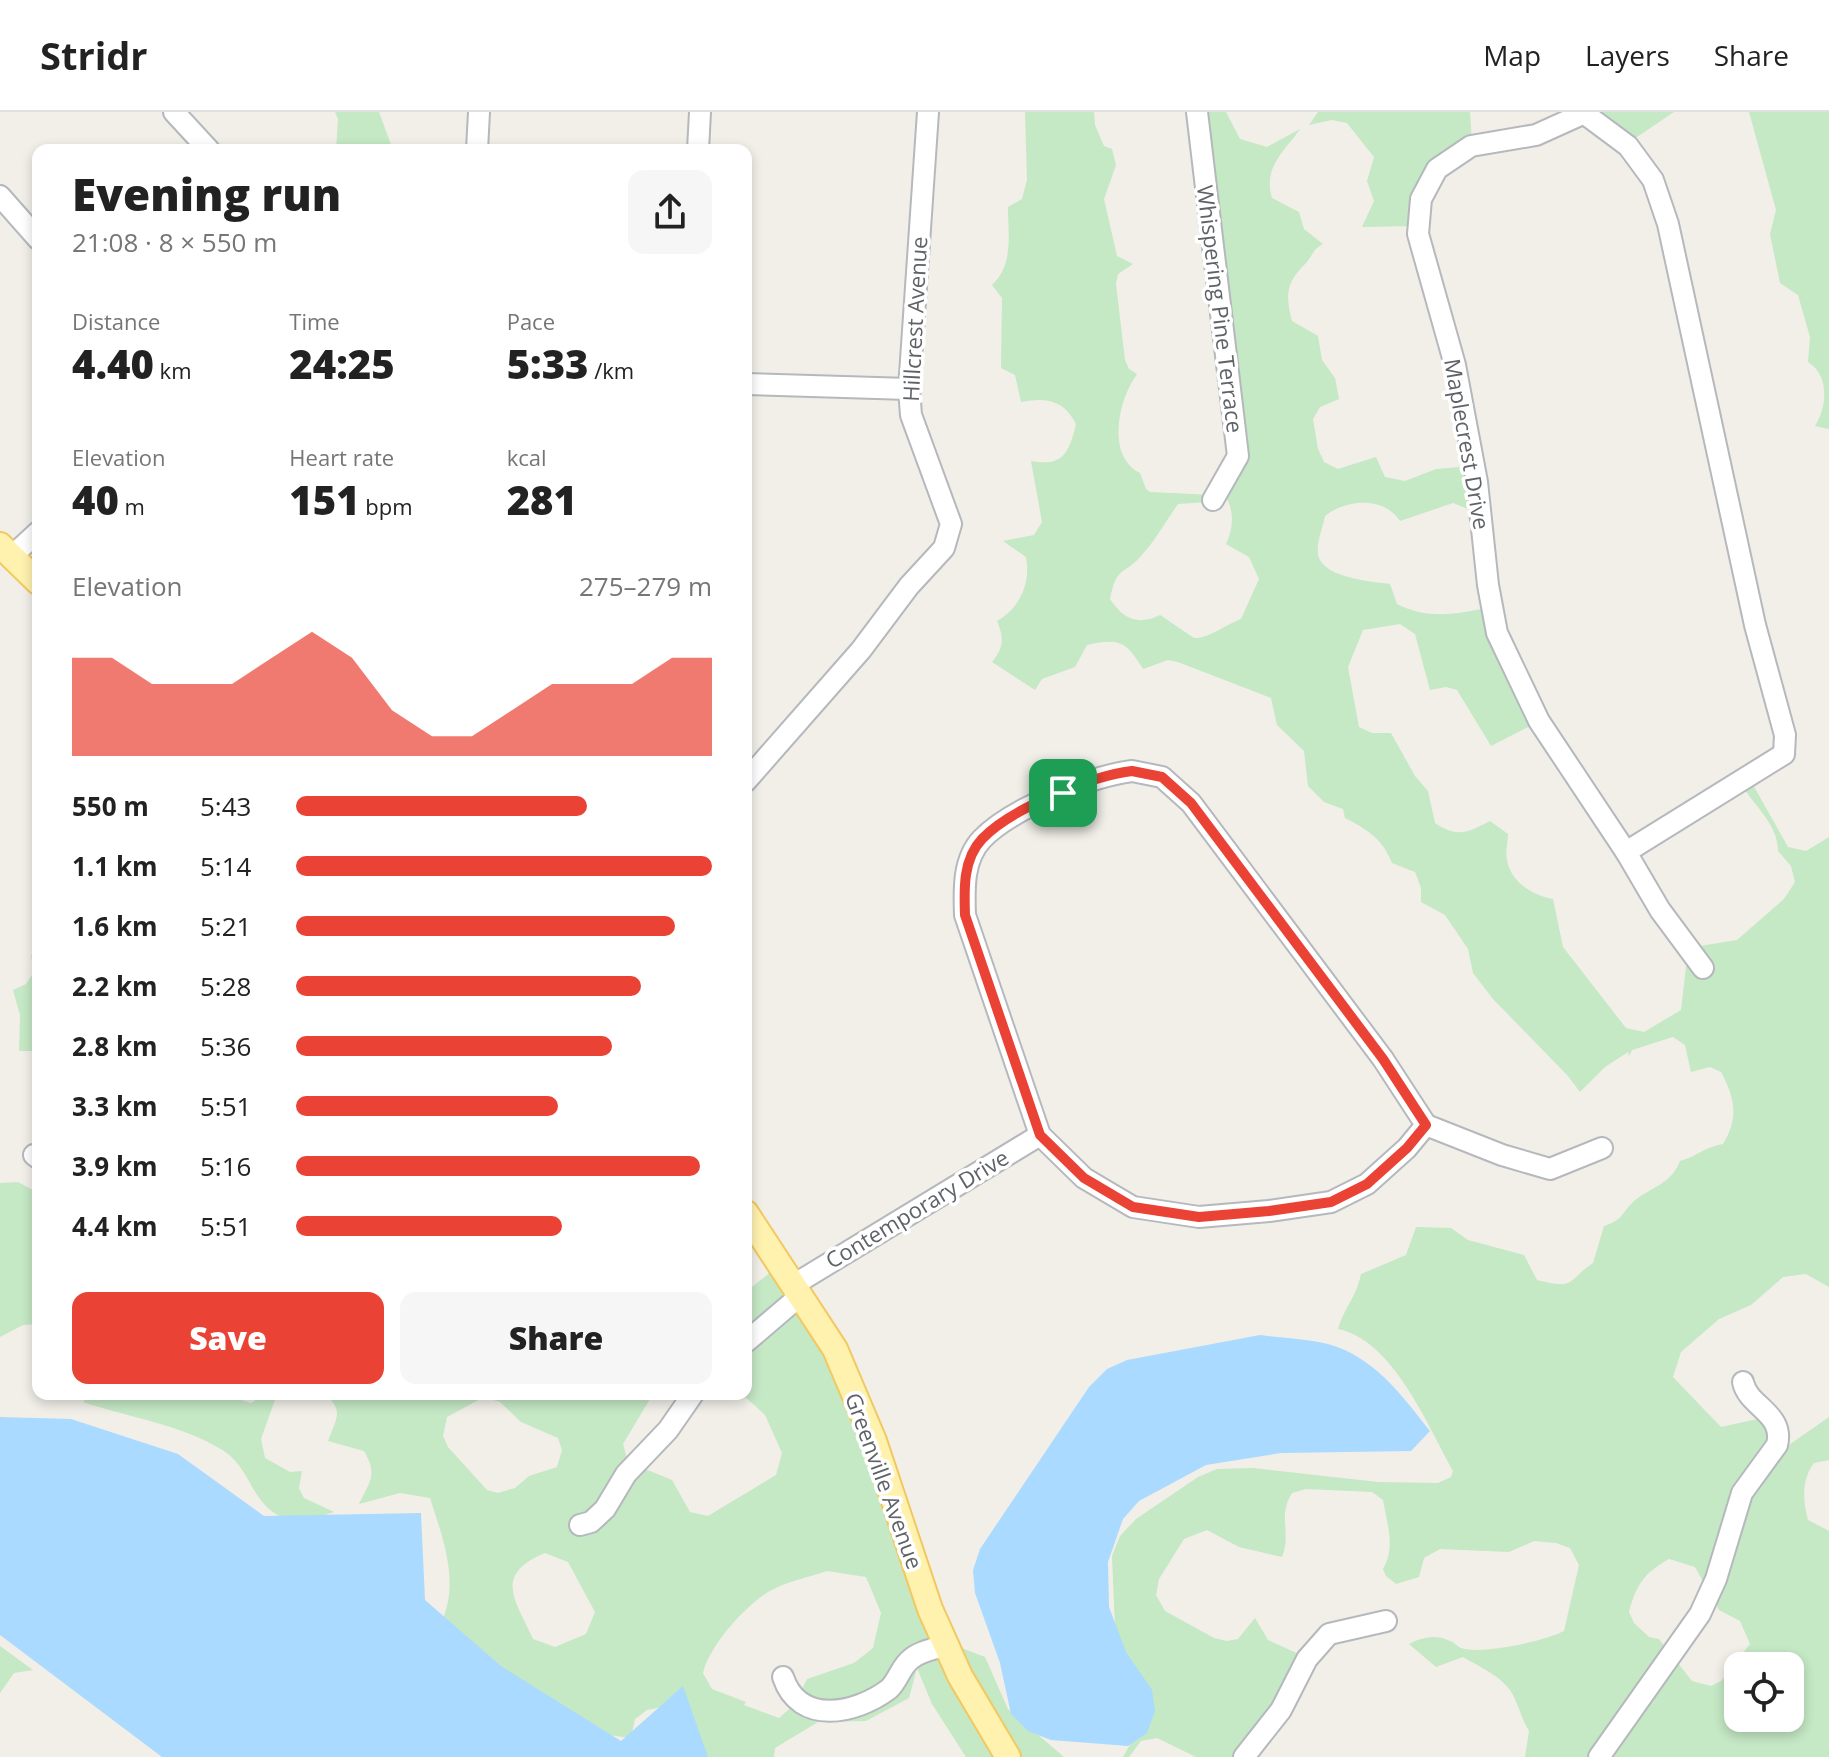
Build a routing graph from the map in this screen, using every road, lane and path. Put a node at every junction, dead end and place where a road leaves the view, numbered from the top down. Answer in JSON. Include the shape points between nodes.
{"nodes":[{"id":1,"x":174,"y":112,"type":"edge"},
{"id":2,"x":199,"y":112,"type":"edge"},
{"id":3,"x":479,"y":112,"type":"edge"},
{"id":4,"x":700,"y":112,"type":"edge"},
{"id":5,"x":928,"y":112,"type":"edge"},
{"id":6,"x":1197,"y":112,"type":"edge"},
{"id":7,"x":1586,"y":113,"type":"edge"},
{"id":8,"x":202,"y":142,"type":"edge"},
{"id":9,"x":477,"y":144,"type":"edge"},
{"id":10,"x":698,"y":144,"type":"edge"},
{"id":11,"x":0,"y":196,"type":"edge"},
{"id":12,"x":32,"y":232,"type":"edge"},
{"id":13,"x":752,"y":384,"type":"edge"},
{"id":14,"x":909,"y":389,"type":"junction"},
{"id":15,"x":1213,"y":500,"type":"dead end"},
{"id":16,"x":32,"y":535,"type":"edge"},
{"id":17,"x":6,"y":550,"type":"edge"},
{"id":18,"x":32,"y":576,"type":"edge"},
{"id":19,"x":752,"y":774,"type":"edge"},
{"id":20,"x":1626,"y":852,"type":"junction"},
{"id":21,"x":1703,"y":968,"type":"dead end"},
{"id":22,"x":1426,"y":1125,"type":"junction"},
{"id":23,"x":1040,"y":1135,"type":"junction"},
{"id":24,"x":1602,"y":1148,"type":"dead end"},
{"id":25,"x":752,"y":1222,"type":"edge"},
{"id":26,"x":798,"y":1289,"type":"junction"},
{"id":27,"x":752,"y":1336,"type":"edge"},
{"id":28,"x":1743,"y":1382,"type":"dead end"},
{"id":29,"x":689,"y":1400,"type":"edge"},
{"id":30,"x":580,"y":1525,"type":"dead end"},
{"id":31,"x":1386,"y":1621,"type":"dead end"},
{"id":32,"x":946,"y":1645,"type":"junction"},
{"id":33,"x":783,"y":1677,"type":"dead end"},
{"id":34,"x":1008,"y":1757,"type":"edge"},
{"id":35,"x":1244,"y":1757,"type":"edge"},
{"id":36,"x":1599,"y":1757,"type":"edge"}],
"edges":[{"from":1,"to":8,"type":"street"},
{"from":2,"to":8,"type":"street"},
{"from":3,"to":9,"type":"street"},
{"from":4,"to":10,"type":"street"},
{"from":5,"to":14,"type":"street","name":"Hillcrest Avenue"},
{"from":6,"to":15,"type":"street","name":"Whispering Pine Terrace","via":[[1238,456]]},
{"from":7,"to":20,"type":"street","name":"Maplecrest Drive","via":[[1628,146],[1653,180],[1668,224],[1755,625],[1785,735],[1784,754]]},
{"from":7,"to":20,"type":"street","name":"Maplecrest Drive","via":[[1536,135],[1471,146],[1437,169],[1421,199],[1418,234],[1455,365],[1497,633],[1539,721]]},
{"from":11,"to":12,"type":"street"},
{"from":13,"to":14,"type":"street"},
{"from":14,"to":19,"type":"street","name":"Hillcrest Avenue","via":[[911,415],[951,524],[944,548]]},
{"from":16,"to":17,"type":"street"},
{"from":17,"to":18,"type":"main road"},
{"from":20,"to":21,"type":"street","name":"Maplecrest Drive"},
{"from":22,"to":23,"type":"street","via":[[1367,1184],[1331,1202],[1199,1217],[1133,1207],[1084,1178]]},
{"from":22,"to":23,"type":"street","via":[[1383,1059],[1191,803],[1162,777],[1132,771],[1106,774],[1020,810],[981,840],[963,879],[965,915]]},
{"from":22,"to":24,"type":"street","via":[[1550,1169]]},
{"from":23,"to":26,"type":"street","name":"Contemporary Drive"},
{"from":25,"to":26,"type":"main road","name":"Greenville Avenue"},
{"from":26,"to":27,"type":"street","name":"Contemporary Drive"},
{"from":26,"to":32,"type":"main road","name":"Greenville Avenue","via":[[835,1349],[874,1441]]},
{"from":28,"to":36,"type":"street","via":[[1745,1393],[1771,1415],[1777,1445],[1742,1493],[1700,1614]]},
{"from":29,"to":30,"type":"street","via":[[631,1467],[605,1509]]},
{"from":31,"to":35,"type":"street","via":[[1329,1634]]},
{"from":32,"to":33,"type":"street","via":[[912,1657],[891,1687],[852,1706],[811,1710],[793,1697]]},
{"from":32,"to":34,"type":"main road","name":"Greenville Avenue"}]}
